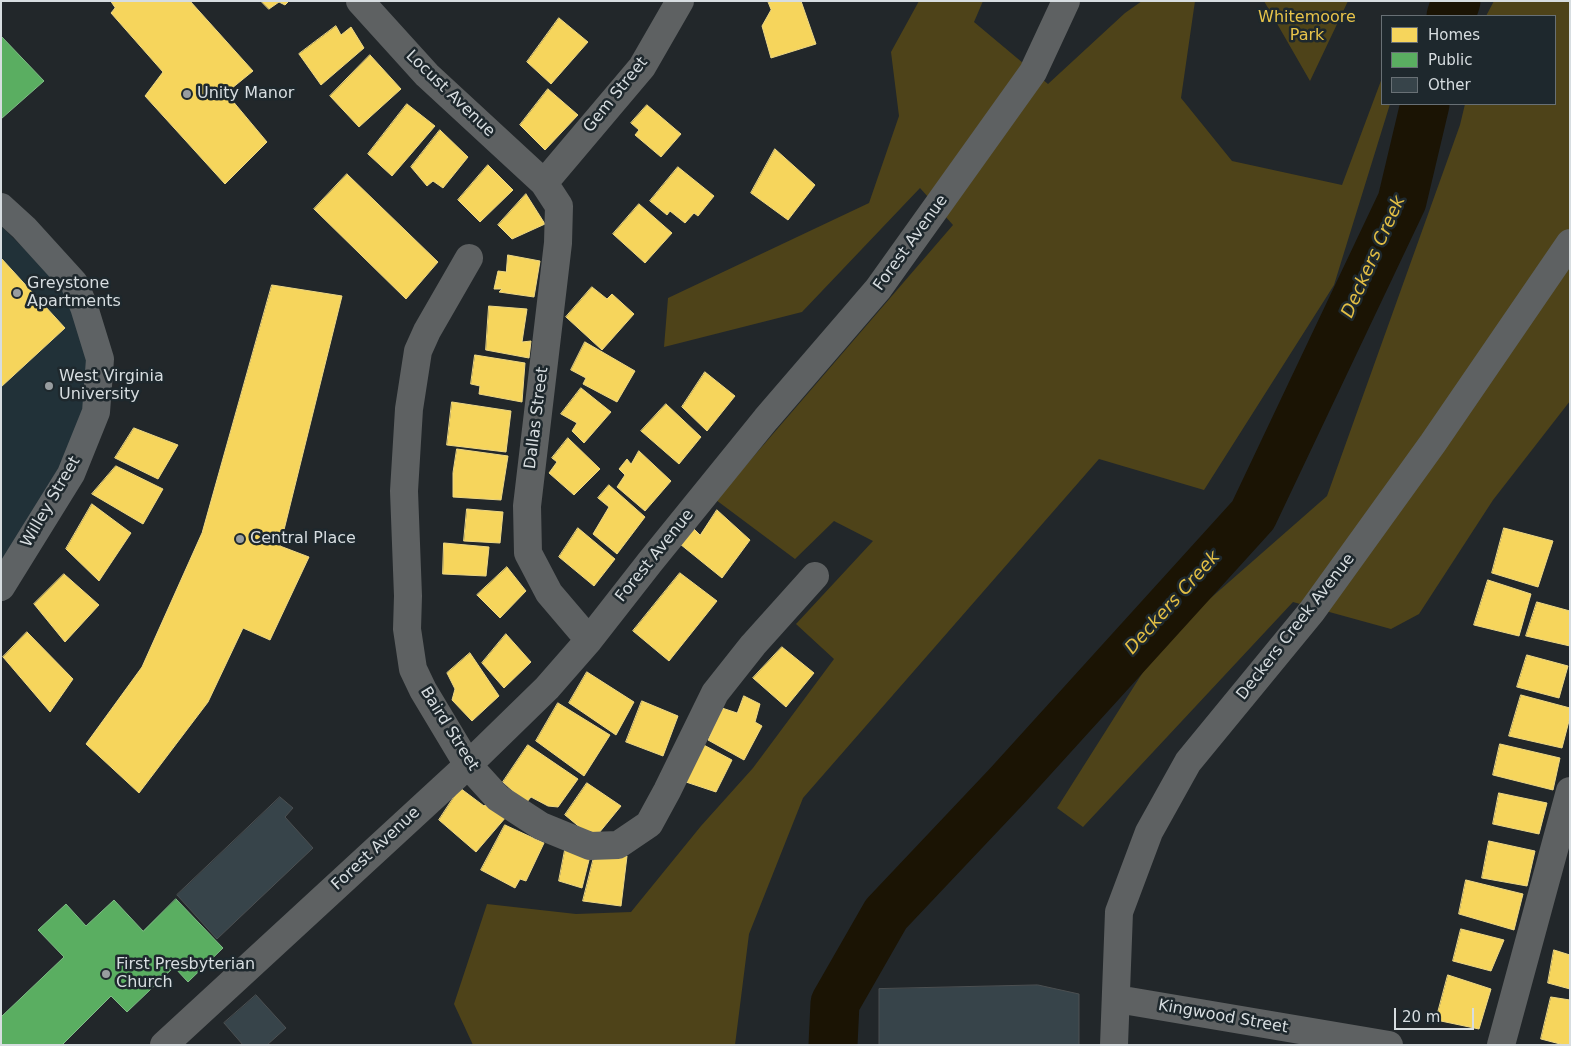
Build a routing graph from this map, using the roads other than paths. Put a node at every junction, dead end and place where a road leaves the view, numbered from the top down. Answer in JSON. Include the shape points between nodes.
{"nodes":[{"id":1,"x":360,"y":1,"type":"edge"},
{"id":2,"x":680,"y":1,"type":"edge"},
{"id":3,"x":1066,"y":1,"type":"edge"},
{"id":4,"x":544,"y":183,"type":"junction"},
{"id":5,"x":1,"y":207,"type":"edge"},
{"id":6,"x":1570,"y":243,"type":"edge"},
{"id":7,"x":469,"y":258,"type":"dead end"},
{"id":8,"x":815,"y":576,"type":"dead end"},
{"id":9,"x":1,"y":587,"type":"edge"},
{"id":10,"x":589,"y":640,"type":"junction"},
{"id":11,"x":468,"y":765,"type":"junction"},
{"id":12,"x":1570,"y":791,"type":"edge"},
{"id":13,"x":1117,"y":999,"type":"junction"},
{"id":14,"x":164,"y":1045,"type":"edge"},
{"id":15,"x":1114,"y":1045,"type":"edge"},
{"id":16,"x":1388,"y":1045,"type":"edge"},
{"id":17,"x":1501,"y":1045,"type":"edge"}],
"edges":[{"from":1,"to":4,"type":"street","name":"Locust Avenue","via":[[427,75]]},
{"from":2,"to":4,"type":"street","name":"Gem Street","via":[[642,67]]},
{"from":3,"to":10,"type":"street","name":"Forest Avenue","via":[[1033,72],[878,289],[766,419]]},
{"from":4,"to":10,"type":"street","name":"Dallas Street","via":[[559,206],[558,243],[527,506],[528,553],[549,592]]},
{"from":5,"to":9,"type":"main road","name":"Willey Street","via":[[74,283],[100,359],[96,412],[71,474]]},
{"from":6,"to":13,"type":"street","name":"Deckers Creek Avenue","via":[[1433,443],[1312,611],[1188,762],[1149,832],[1119,912]]},
{"from":7,"to":11,"type":"street","name":"Baird Street","via":[[418,351],[409,409],[404,491],[407,629],[414,669]]},
{"from":8,"to":11,"type":"street","name":"Baird Street","via":[[714,693],[649,824],[618,846],[590,846],[542,826],[498,798]]},
{"from":10,"to":11,"type":"street","name":"Forest Avenue","via":[[547,688]]},
{"from":11,"to":14,"type":"street","name":"Forest Avenue"},
{"from":12,"to":17,"type":"street"},
{"from":13,"to":15,"type":"street","name":"Deckers Creek Avenue"},
{"from":13,"to":16,"type":"street","name":"Kingwood Street"}]}
